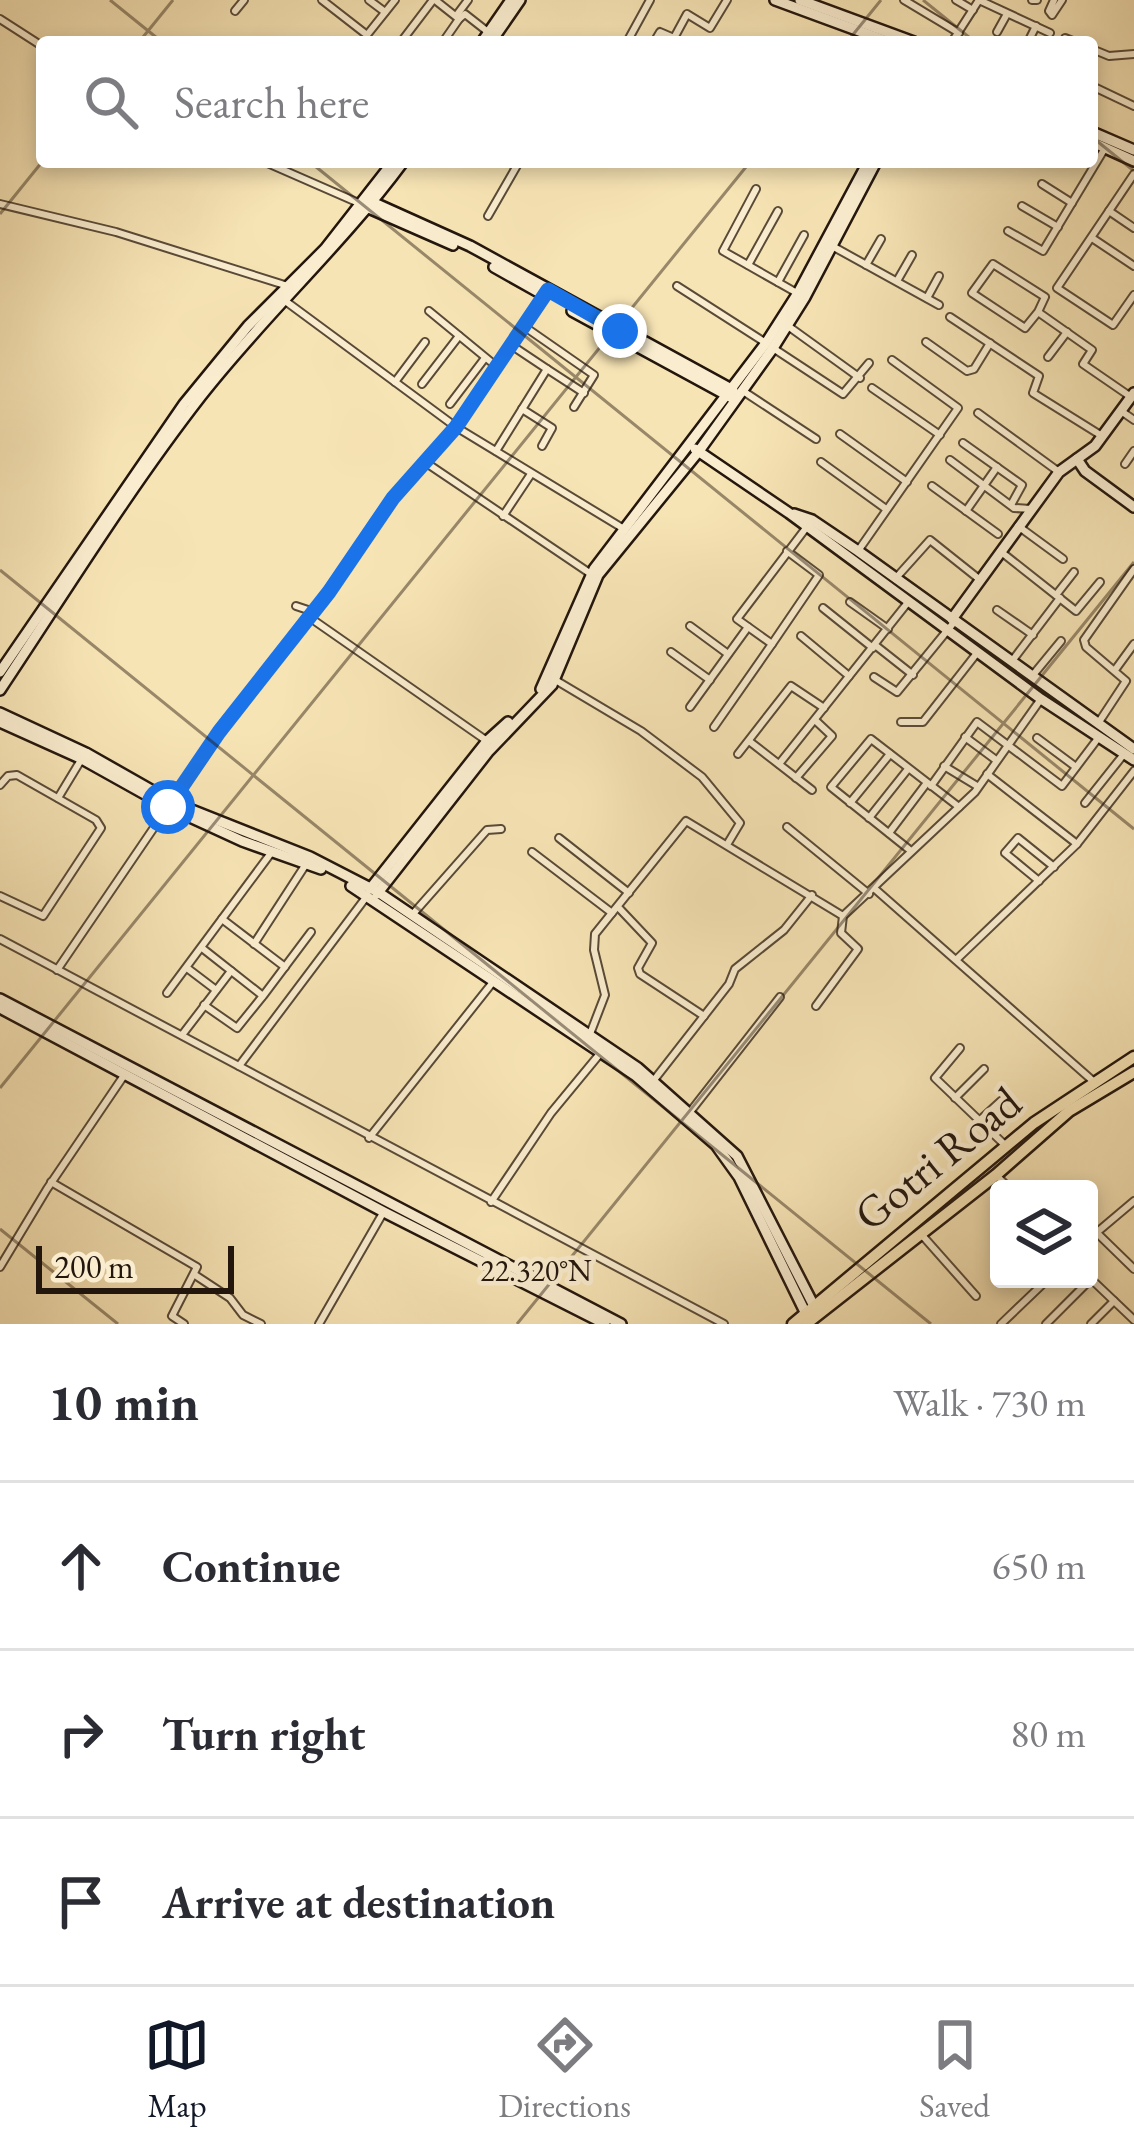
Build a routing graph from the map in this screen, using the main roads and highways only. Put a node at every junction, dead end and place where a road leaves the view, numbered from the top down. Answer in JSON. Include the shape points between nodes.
{"nodes":[{"id":1,"x":1134,"y":1057,"type":"edge"},
{"id":2,"x":1134,"y":1072,"type":"edge"},
{"id":3,"x":810,"y":1315,"type":"edge"},
{"id":4,"x":793,"y":1324,"type":"edge"}],
"edges":[{"from":1,"to":3,"type":"main road","name":"Gotri Road","via":[[1007,1147]]},
{"from":2,"to":3,"type":"main road","name":"Gotri Road","via":[[1079,1103]]},
{"from":3,"to":4,"type":"main road","name":"Gotri Road"}]}
